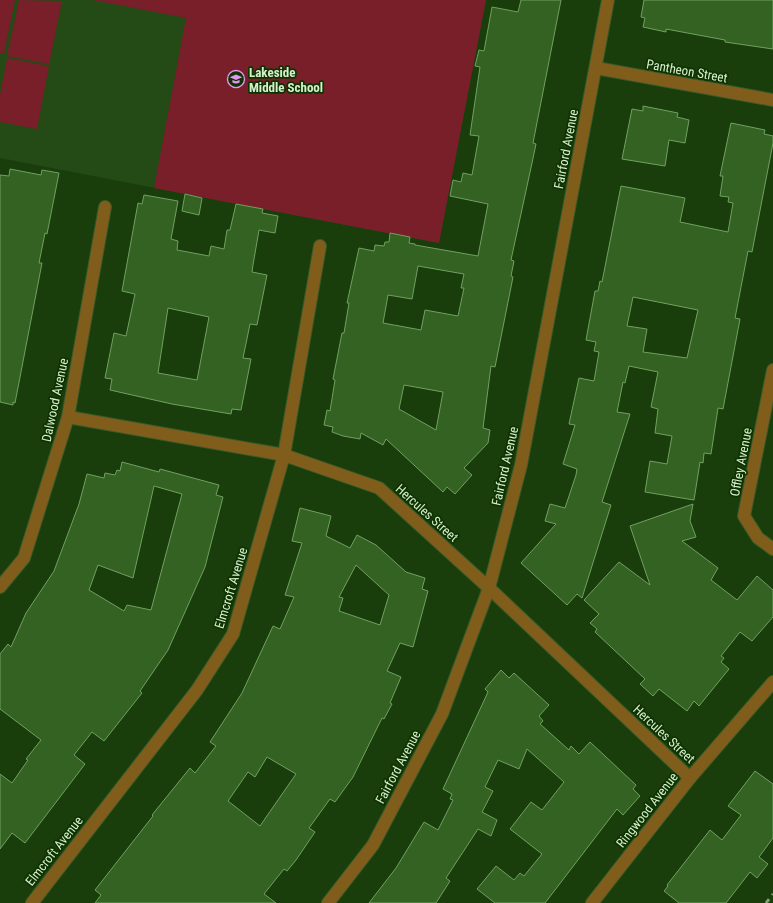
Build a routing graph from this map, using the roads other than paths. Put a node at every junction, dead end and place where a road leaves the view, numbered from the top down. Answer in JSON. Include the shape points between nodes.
{"nodes":[{"id":1,"x":608,"y":0,"type":"edge"},
{"id":2,"x":596,"y":68,"type":"junction"},
{"id":3,"x":773,"y":100,"type":"edge"},
{"id":4,"x":105,"y":208,"type":"dead end"},
{"id":5,"x":320,"y":246,"type":"dead end"},
{"id":6,"x":773,"y":370,"type":"edge"},
{"id":7,"x":68,"y":417,"type":"junction"},
{"id":8,"x":284,"y":455,"type":"junction"},
{"id":9,"x":773,"y":549,"type":"edge"},
{"id":10,"x":0,"y":587,"type":"edge"},
{"id":11,"x":489,"y":588,"type":"junction"},
{"id":12,"x":773,"y":682,"type":"edge"},
{"id":13,"x":690,"y":778,"type":"junction"},
{"id":14,"x":32,"y":903,"type":"edge"},
{"id":15,"x":328,"y":903,"type":"edge"},
{"id":16,"x":592,"y":903,"type":"edge"}],
"edges":[{"from":1,"to":2,"type":"street","name":"Fairford Avenue"},
{"from":2,"to":3,"type":"street","name":"Pantheon Street"},
{"from":2,"to":11,"type":"street","name":"Fairford Avenue","via":[[521,465]]},
{"from":4,"to":7,"type":"street","name":"Dalwood Avenue"},
{"from":5,"to":8,"type":"street","name":"Elmcroft Avenue"},
{"from":6,"to":9,"type":"street","name":"Offley Avenue","via":[[744,516],[758,538]]},
{"from":7,"to":8,"type":"street","name":"Hercules Street"},
{"from":7,"to":10,"type":"street","name":"Dalwood Avenue","via":[[24,558]]},
{"from":8,"to":11,"type":"street","name":"Hercules Street","via":[[379,488]]},
{"from":8,"to":14,"type":"street","name":"Elmcroft Avenue","via":[[233,634],[197,690]]},
{"from":11,"to":13,"type":"street","name":"Hercules Street"},
{"from":11,"to":15,"type":"street","name":"Fairford Avenue","via":[[442,714],[373,845]]},
{"from":12,"to":13,"type":"street","name":"Ringwood Avenue"},
{"from":13,"to":16,"type":"street","name":"Ringwood Avenue"}]}
